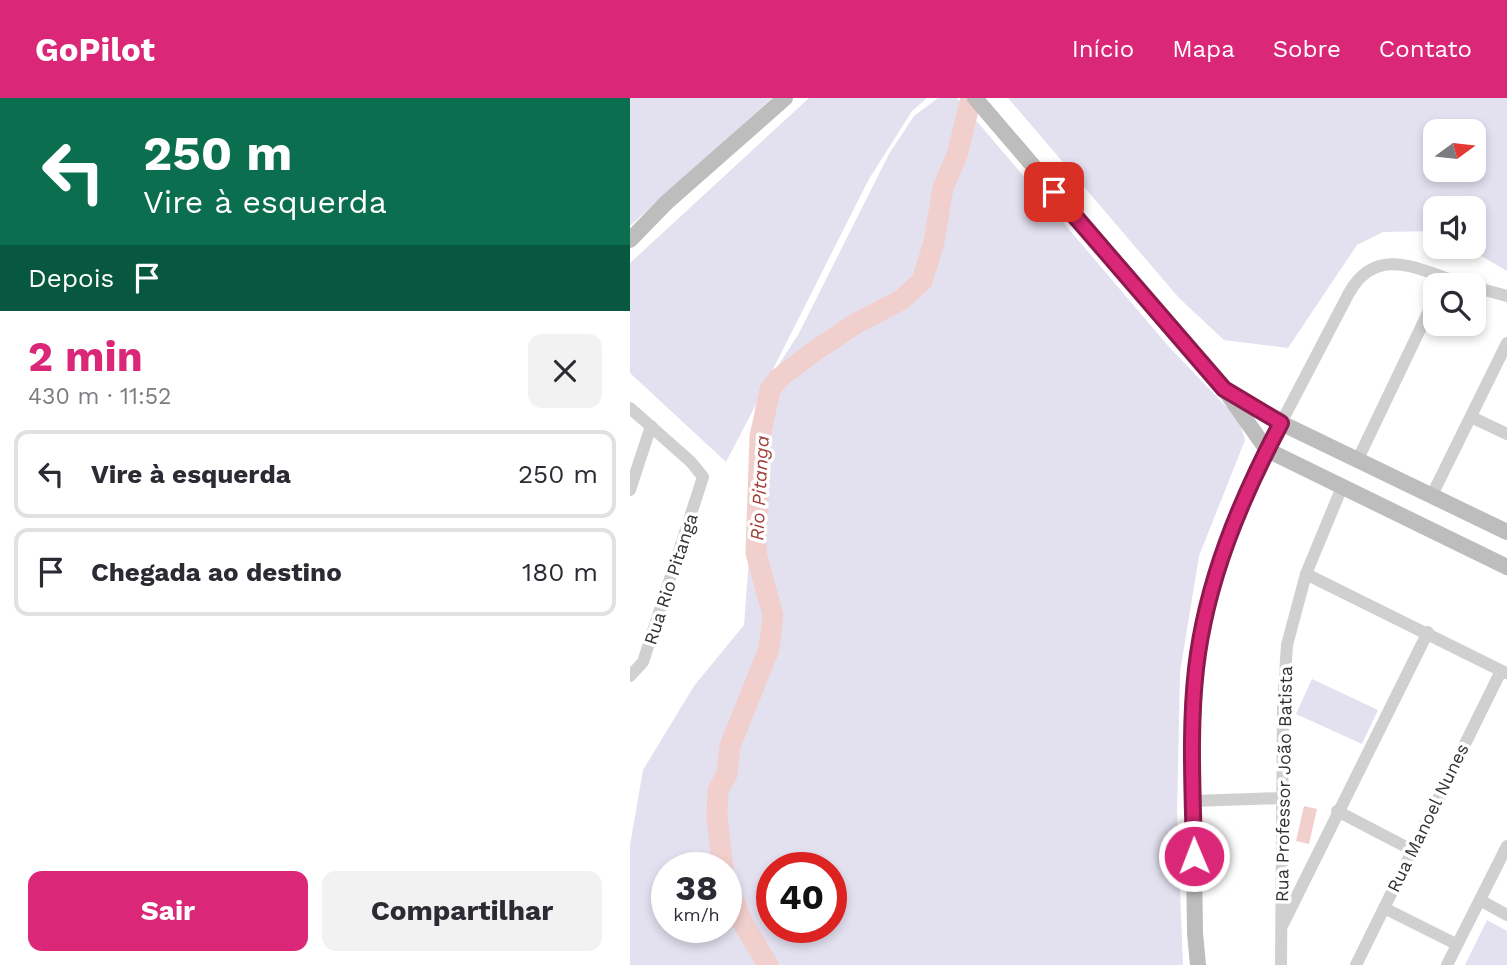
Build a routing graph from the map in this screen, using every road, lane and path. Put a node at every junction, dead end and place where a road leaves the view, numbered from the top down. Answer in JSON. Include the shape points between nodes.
{"nodes":[{"id":1,"x":785,"y":98,"type":"edge"},
{"id":2,"x":975,"y":98,"type":"edge"},
{"id":3,"x":630,"y":240,"type":"edge"},
{"id":4,"x":1423,"y":273,"type":"edge"},
{"id":5,"x":1486,"y":290,"type":"edge"},
{"id":6,"x":1507,"y":296,"type":"edge"},
{"id":7,"x":1423,"y":323,"type":"edge"},
{"id":8,"x":1507,"y":343,"type":"edge"},
{"id":9,"x":1224,"y":389,"type":"junction"},
{"id":10,"x":630,"y":408,"type":"edge"},
{"id":11,"x":1471,"y":417,"type":"junction"},
{"id":12,"x":1281,"y":423,"type":"junction"},
{"id":13,"x":651,"y":426,"type":"junction"},
{"id":14,"x":1507,"y":434,"type":"edge"},
{"id":15,"x":1267,"y":450,"type":"junction"},
{"id":16,"x":1358,"y":459,"type":"junction"},
{"id":17,"x":1342,"y":487,"type":"junction"},
{"id":18,"x":630,"y":490,"type":"edge"},
{"id":19,"x":1432,"y":495,"type":"junction"},
{"id":20,"x":1507,"y":532,"type":"edge"},
{"id":21,"x":1507,"y":567,"type":"edge"},
{"id":22,"x":1306,"y":574,"type":"junction"},
{"id":23,"x":1428,"y":632,"type":"junction"},
{"id":24,"x":1504,"y":672,"type":"edge"},
{"id":25,"x":630,"y":676,"type":"edge"},
{"id":26,"x":1282,"y":798,"type":"junction"},
{"id":27,"x":1194,"y":801,"type":"junction"},
{"id":28,"x":1337,"y":811,"type":"junction"},
{"id":29,"x":1507,"y":846,"type":"edge"},
{"id":30,"x":1412,"y":850,"type":"junction"},
{"id":31,"x":1480,"y":901,"type":"junction"},
{"id":32,"x":1384,"y":908,"type":"junction"},
{"id":33,"x":1507,"y":915,"type":"edge"},
{"id":34,"x":1282,"y":927,"type":"junction"},
{"id":35,"x":1456,"y":944,"type":"junction"},
{"id":36,"x":1198,"y":965,"type":"edge"},
{"id":37,"x":1281,"y":965,"type":"edge"},
{"id":38,"x":1356,"y":965,"type":"edge"},
{"id":39,"x":1447,"y":965,"type":"edge"}],
"edges":[{"from":1,"to":3,"type":"main road"},
{"from":2,"to":9,"type":"main road"},
{"from":4,"to":12,"type":"street","via":[[1399,263],[1363,273]]},
{"from":5,"to":6,"type":"street"},
{"from":7,"to":16,"type":"street"},
{"from":8,"to":11,"type":"street"},
{"from":9,"to":12,"type":"main road"},
{"from":9,"to":15,"type":"main road"},
{"from":10,"to":13,"type":"street"},
{"from":11,"to":14,"type":"street"},
{"from":11,"to":19,"type":"street"},
{"from":12,"to":15,"type":"main road"},
{"from":12,"to":16,"type":"main road"},
{"from":13,"to":18,"type":"street"},
{"from":13,"to":25,"type":"street","name":"Rua Rio Pitanga","via":[[703,477],[643,662]]},
{"from":15,"to":17,"type":"main road"},
{"from":15,"to":27,"type":"main road","via":[[1226,542],[1203,627],[1196,670]]},
{"from":16,"to":19,"type":"main road"},
{"from":17,"to":21,"type":"main road"},
{"from":17,"to":22,"type":"street","name":"Rua Professor João Batista"},
{"from":19,"to":20,"type":"main road"},
{"from":22,"to":23,"type":"street"},
{"from":22,"to":26,"type":"street","name":"Rua Professor João Batista","via":[[1287,645]]},
{"from":23,"to":24,"type":"street"},
{"from":23,"to":28,"type":"street"},
{"from":24,"to":30,"type":"street","name":"Rua Manoel Nunes"},
{"from":26,"to":27,"type":"street"},
{"from":26,"to":34,"type":"street","name":"Rua Professor João Batista"},
{"from":27,"to":36,"type":"main road"},
{"from":28,"to":30,"type":"street"},
{"from":28,"to":34,"type":"street"},
{"from":29,"to":31,"type":"street"},
{"from":30,"to":32,"type":"street","name":"Rua Manoel Nunes"},
{"from":31,"to":33,"type":"street"},
{"from":31,"to":35,"type":"street"},
{"from":32,"to":35,"type":"street"},
{"from":32,"to":38,"type":"street","name":"Rua Manoel Nunes"},
{"from":34,"to":37,"type":"street","name":"Rua Professor João Batista"},
{"from":35,"to":39,"type":"street"}]}
